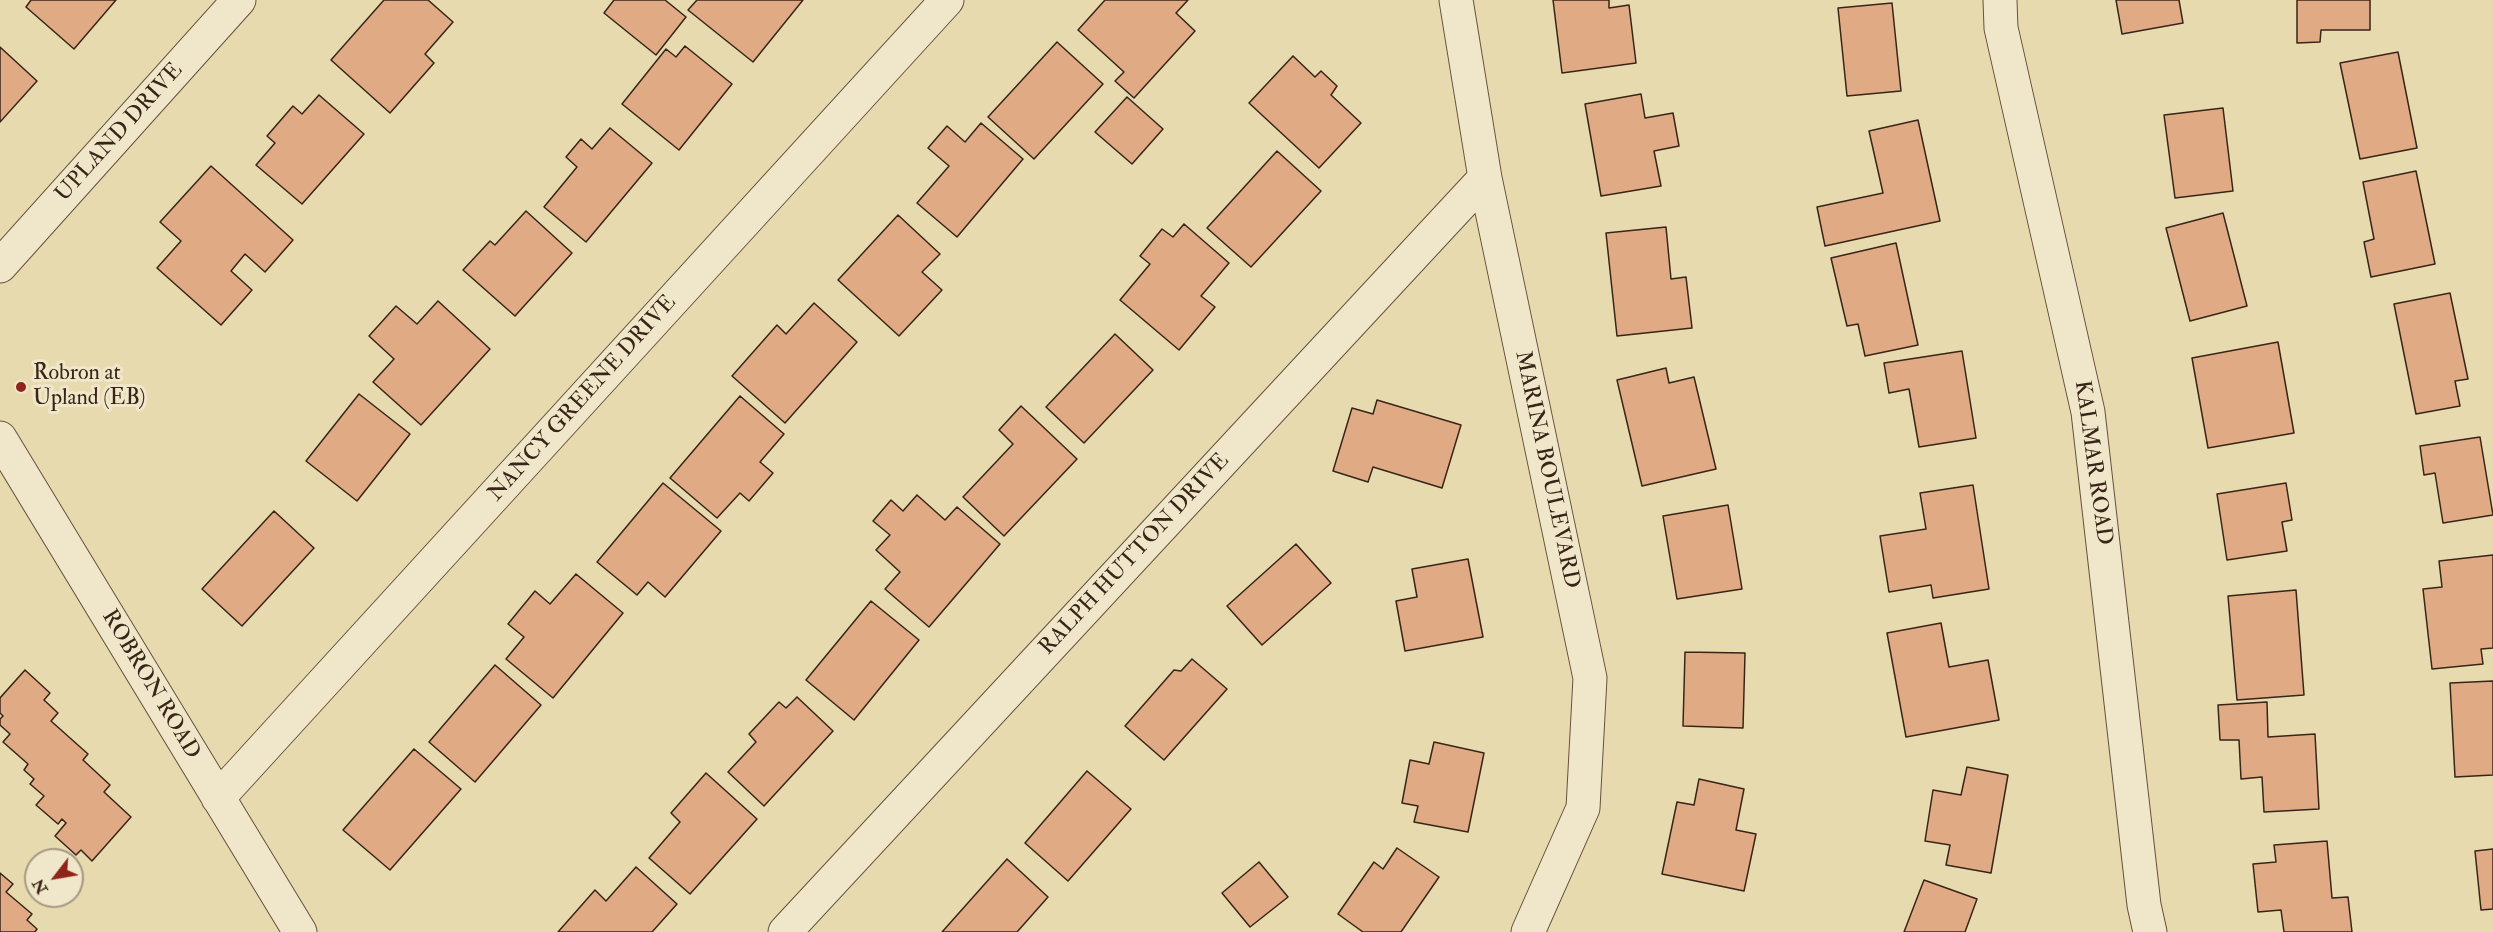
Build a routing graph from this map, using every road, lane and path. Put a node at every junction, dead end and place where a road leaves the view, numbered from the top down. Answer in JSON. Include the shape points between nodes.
{"nodes":[{"id":1,"x":239,"y":0,"type":"edge"},
{"id":2,"x":947,"y":0,"type":"edge"},
{"id":3,"x":1456,"y":0,"type":"edge"},
{"id":4,"x":2000,"y":0,"type":"edge"},
{"id":5,"x":1485,"y":178,"type":"junction"},
{"id":6,"x":0,"y":266,"type":"edge"},
{"id":7,"x":0,"y":438,"type":"edge"},
{"id":8,"x":218,"y":798,"type":"junction"},
{"id":9,"x":300,"y":932,"type":"edge"},
{"id":10,"x":785,"y":932,"type":"edge"},
{"id":11,"x":1528,"y":932,"type":"edge"},
{"id":12,"x":2150,"y":932,"type":"edge"}],
"edges":[{"from":1,"to":6,"type":"street","name":"UPLAND DRIVE"},
{"from":2,"to":8,"type":"street","name":"NANCY GREENE DRIVE"},
{"from":3,"to":5,"type":"street","name":"MARINA BOULEVARD"},
{"from":4,"to":12,"type":"street","name":"KALMAR ROAD","via":[[2001,28],[2088,412]]},
{"from":5,"to":10,"type":"street","name":"RALPH HUTTON DRIVE"},
{"from":5,"to":11,"type":"street","name":"MARINA BOULEVARD","via":[[1590,678],[1583,808]]},
{"from":7,"to":8,"type":"street","name":"ROBRON ROAD"},
{"from":8,"to":9,"type":"street","name":"ROBRON ROAD"}]}
